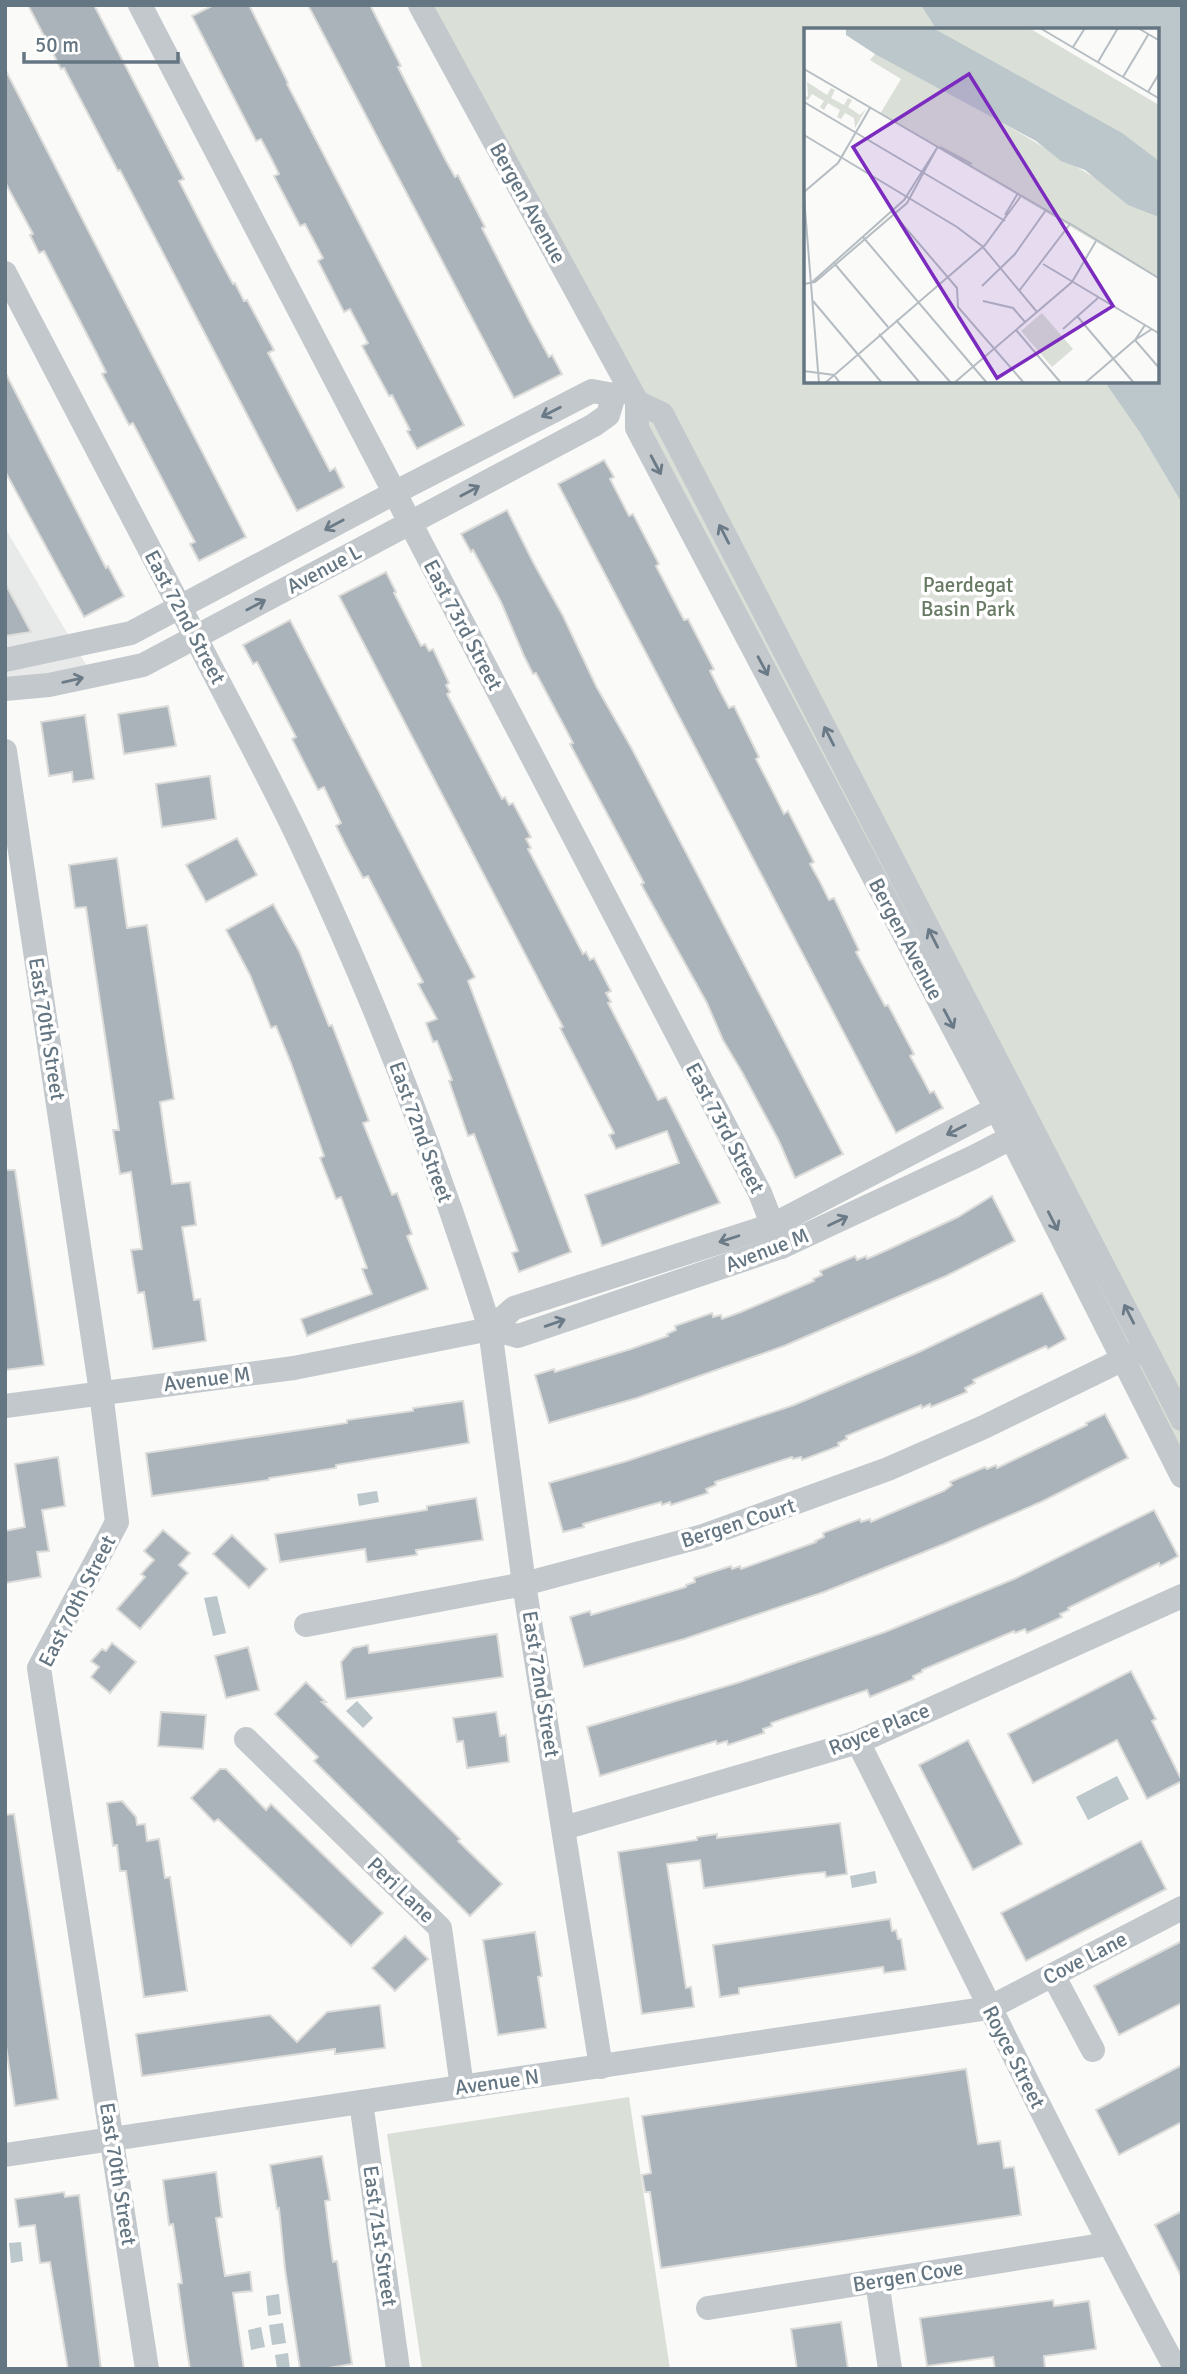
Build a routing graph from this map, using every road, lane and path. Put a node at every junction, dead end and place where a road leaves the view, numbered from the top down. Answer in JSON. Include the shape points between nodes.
{"nodes":[{"id":1,"x":140,"y":5,"type":"edge"},
{"id":2,"x":420,"y":5,"type":"edge"},
{"id":3,"x":5,"y":273,"type":"edge"},
{"id":4,"x":627,"y":394,"type":"junction"},
{"id":5,"x":394,"y":492,"type":"junction"},
{"id":6,"x":409,"y":523,"type":"junction"},
{"id":7,"x":181,"y":608,"type":"junction"},
{"id":8,"x":195,"y":638,"type":"junction"},
{"id":9,"x":5,"y":660,"type":"edge"},
{"id":10,"x":5,"y":688,"type":"edge"},
{"id":11,"x":5,"y":751,"type":"edge"},
{"id":12,"x":1006,"y":1104,"type":"junction"},
{"id":13,"x":1021,"y":1132,"type":"junction"},
{"id":14,"x":777,"y":1236,"type":"junction"},
{"id":15,"x":490,"y":1329,"type":"junction"},
{"id":16,"x":1147,"y":1349,"type":"junction"},
{"id":17,"x":1123,"y":1360,"type":"junction"},
{"id":18,"x":101,"y":1392,"type":"junction"},
{"id":19,"x":5,"y":1406,"type":"edge"},
{"id":20,"x":1182,"y":1419,"type":"edge"},
{"id":21,"x":1182,"y":1476,"type":"edge"},
{"id":22,"x":524,"y":1584,"type":"junction"},
{"id":23,"x":1182,"y":1595,"type":"edge"},
{"id":24,"x":306,"y":1625,"type":"dead end"},
{"id":25,"x":246,"y":1739,"type":"dead end"},
{"id":26,"x":859,"y":1742,"type":"junction"},
{"id":27,"x":564,"y":1828,"type":"junction"},
{"id":28,"x":1182,"y":1908,"type":"edge"},
{"id":29,"x":1053,"y":1975,"type":"junction"},
{"id":30,"x":989,"y":2008,"type":"junction"},
{"id":31,"x":1093,"y":2050,"type":"dead end"},
{"id":32,"x":601,"y":2067,"type":"junction"},
{"id":33,"x":462,"y":2087,"type":"junction"},
{"id":34,"x":361,"y":2102,"type":"junction"},
{"id":35,"x":113,"y":2139,"type":"junction"},
{"id":36,"x":5,"y":2155,"type":"edge"},
{"id":37,"x":1108,"y":2244,"type":"junction"},
{"id":38,"x":877,"y":2281,"type":"junction"},
{"id":39,"x":708,"y":2308,"type":"dead end"},
{"id":40,"x":147,"y":2369,"type":"edge"},
{"id":41,"x":398,"y":2369,"type":"edge"},
{"id":42,"x":890,"y":2369,"type":"edge"},
{"id":43,"x":1176,"y":2369,"type":"edge"}],
"edges":[{"from":1,"to":5,"type":"street","name":"East 73rd Street"},
{"from":2,"to":4,"type":"street","name":"Bergen Avenue"},
{"from":3,"to":7,"type":"street","name":"East 72nd Street"},
{"from":4,"to":5,"type":"street","name":"Avenue L","one_way":true,"via":[[592,391]]},
{"from":6,"to":4,"type":"street","name":"Avenue L","one_way":true,"via":[[594,425]]},
{"from":4,"to":12,"type":"street","name":"Bergen Avenue","via":[[637,428]]},
{"from":5,"to":6,"type":"street","name":"East 73rd Street"},
{"from":5,"to":7,"type":"street","name":"Avenue L","one_way":true},
{"from":8,"to":6,"type":"street","name":"Avenue L","one_way":true},
{"from":6,"to":14,"type":"street","name":"East 73rd Street","via":[[753,1181]]},
{"from":7,"to":8,"type":"street","name":"East 72nd Street"},
{"from":7,"to":9,"type":"street","name":"Avenue L","via":[[131,633]]},
{"from":10,"to":8,"type":"street","name":"Avenue L","one_way":true,"via":[[49,685],[143,665]]},
{"from":8,"to":15,"type":"street","name":"East 72nd Street","via":[[280,802],[349,950],[433,1160]]},
{"from":11,"to":18,"type":"street","name":"East 70th Street"},
{"from":12,"to":13,"type":"street","name":"Bergen Avenue"},
{"from":12,"to":14,"type":"street","name":"Avenue M","one_way":true},
{"from":14,"to":13,"type":"street","name":"Avenue M","one_way":true},
{"from":16,"to":13,"type":"street","name":"Bergen Avenue","one_way":true},
{"from":13,"to":17,"type":"street","name":"Bergen Avenue","one_way":true},
{"from":14,"to":15,"type":"street","name":"Avenue M","via":[[514,1308]]},
{"from":15,"to":18,"type":"street","name":"Avenue M","via":[[294,1368]]},
{"from":15,"to":22,"type":"street","name":"East 72nd Street"},
{"from":16,"to":17,"type":"street","name":"Bergen Court"},
{"from":16,"to":20,"type":"street","name":"Bergen Avenue"},
{"from":17,"to":21,"type":"street","name":"Bergen Avenue"},
{"from":17,"to":22,"type":"street","name":"Bergen Court","via":[[984,1427],[807,1500],[703,1536]]},
{"from":18,"to":19,"type":"street","name":"Avenue M"},
{"from":18,"to":35,"type":"street","name":"East 70th Street","via":[[117,1522],[39,1668]]},
{"from":22,"to":24,"type":"street","name":"Bergen Court"},
{"from":22,"to":27,"type":"street","name":"East 72nd Street"},
{"from":23,"to":26,"type":"street","name":"Royce Place"},
{"from":25,"to":33,"type":"street","name":"Peri Lane","via":[[440,1928]]},
{"from":26,"to":27,"type":"street","name":"Royce Place"},
{"from":26,"to":30,"type":"street","name":"Royce Street"},
{"from":27,"to":32,"type":"street","name":"East 72nd Street"},
{"from":28,"to":29,"type":"street","name":"Cove Lane"},
{"from":29,"to":30,"type":"street","name":"Cove Lane"},
{"from":29,"to":31,"type":"street"},
{"from":30,"to":32,"type":"street","name":"Avenue N"},
{"from":30,"to":37,"type":"street","name":"Royce Street"},
{"from":32,"to":33,"type":"street","name":"Avenue N"},
{"from":33,"to":34,"type":"street","name":"Avenue N"},
{"from":34,"to":35,"type":"street","name":"Avenue N"},
{"from":34,"to":41,"type":"street","name":"East 71st Street"},
{"from":35,"to":36,"type":"street","name":"Avenue N"},
{"from":35,"to":40,"type":"street","name":"East 70th Street"},
{"from":37,"to":38,"type":"street","name":"Bergen Cove"},
{"from":37,"to":43,"type":"street","name":"Royce Street"},
{"from":38,"to":39,"type":"street","name":"Bergen Cove"},
{"from":38,"to":42,"type":"street"}]}
